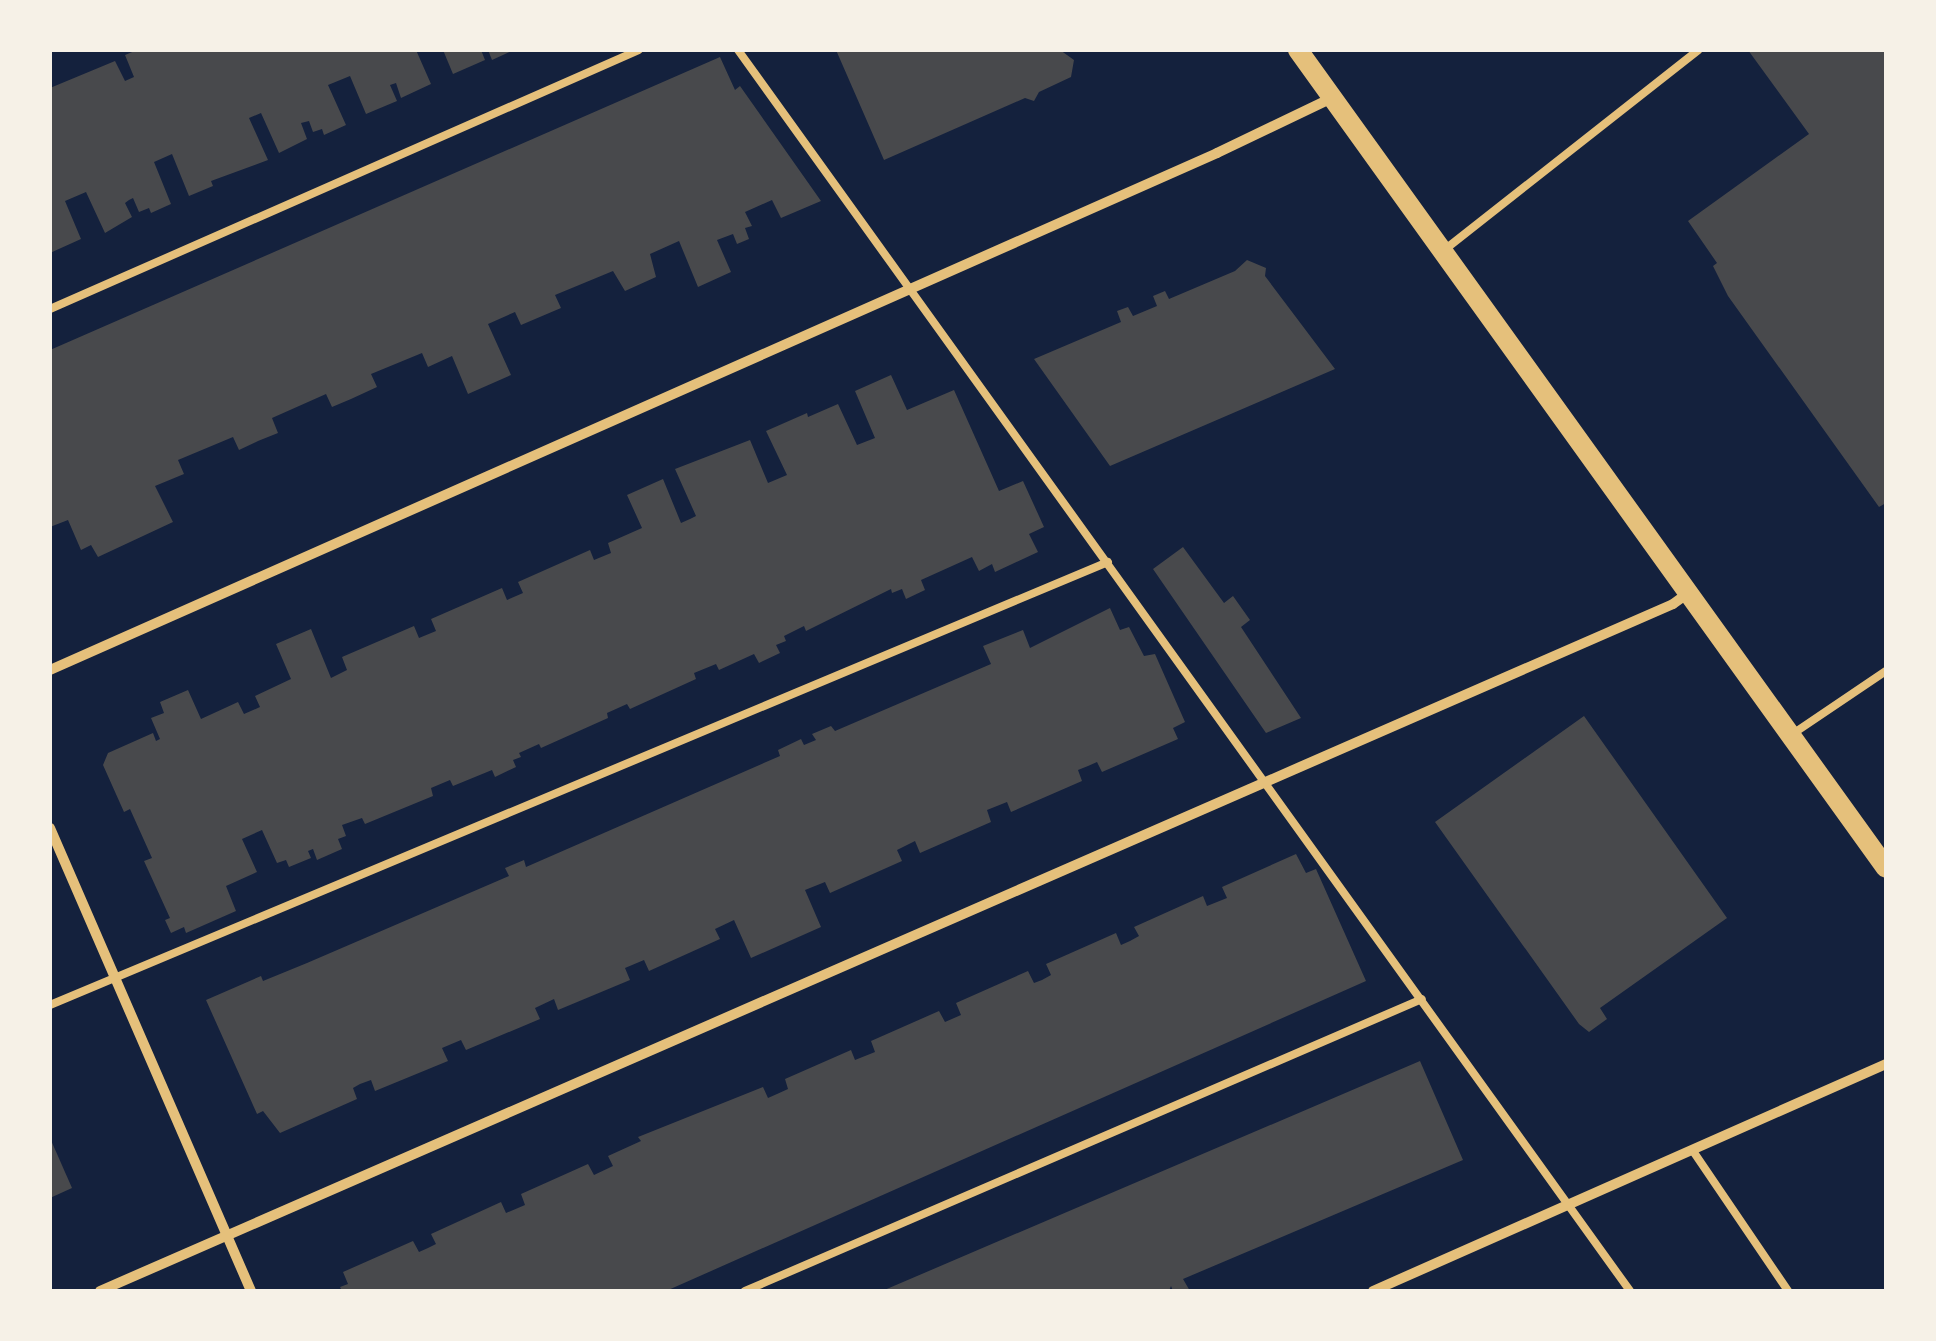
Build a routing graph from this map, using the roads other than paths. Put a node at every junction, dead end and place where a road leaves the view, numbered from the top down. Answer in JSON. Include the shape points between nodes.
{"nodes":[{"id":1,"x":639,"y":50,"type":"edge"},
{"id":2,"x":738,"y":50,"type":"edge"},
{"id":3,"x":1298,"y":50,"type":"edge"},
{"id":4,"x":1698,"y":50,"type":"edge"},
{"id":5,"x":1332,"y":98,"type":"junction"},
{"id":6,"x":1443,"y":251,"type":"junction"},
{"id":7,"x":913,"y":288,"type":"junction"},
{"id":8,"x":50,"y":309,"type":"edge"},
{"id":9,"x":1108,"y":562,"type":"junction"},
{"id":10,"x":1688,"y":593,"type":"junction"},
{"id":11,"x":50,"y":670,"type":"edge"},
{"id":12,"x":1886,"y":672,"type":"edge"},
{"id":13,"x":1790,"y":736,"type":"junction"},
{"id":14,"x":1264,"y":780,"type":"junction"},
{"id":15,"x":50,"y":828,"type":"edge"},
{"id":16,"x":1886,"y":868,"type":"edge"},
{"id":17,"x":115,"y":976,"type":"junction"},
{"id":18,"x":1422,"y":999,"type":"junction"},
{"id":19,"x":50,"y":1005,"type":"edge"},
{"id":20,"x":1886,"y":1064,"type":"edge"},
{"id":21,"x":1692,"y":1151,"type":"junction"},
{"id":22,"x":1570,"y":1205,"type":"junction"},
{"id":23,"x":226,"y":1235,"type":"junction"},
{"id":24,"x":100,"y":1291,"type":"edge"},
{"id":25,"x":251,"y":1291,"type":"edge"},
{"id":26,"x":746,"y":1291,"type":"edge"},
{"id":27,"x":1373,"y":1291,"type":"edge"},
{"id":28,"x":1630,"y":1291,"type":"edge"},
{"id":29,"x":1788,"y":1291,"type":"edge"}],
"edges":[{"from":1,"to":8,"type":"lane"},
{"from":2,"to":7,"type":"lane"},
{"from":3,"to":5,"type":"main road"},
{"from":4,"to":6,"type":"lane"},
{"from":5,"to":6,"type":"main road"},
{"from":5,"to":7,"type":"street"},
{"from":6,"to":10,"type":"main road"},
{"from":7,"to":9,"type":"lane"},
{"from":7,"to":11,"type":"street"},
{"from":9,"to":14,"type":"lane"},
{"from":9,"to":17,"type":"lane"},
{"from":10,"to":13,"type":"main road"},
{"from":10,"to":14,"type":"street"},
{"from":12,"to":13,"type":"lane"},
{"from":13,"to":16,"type":"main road"},
{"from":14,"to":18,"type":"lane"},
{"from":14,"to":23,"type":"street"},
{"from":15,"to":17,"type":"street"},
{"from":17,"to":19,"type":"lane"},
{"from":17,"to":23,"type":"street"},
{"from":18,"to":22,"type":"lane"},
{"from":18,"to":26,"type":"lane"},
{"from":20,"to":21,"type":"street"},
{"from":21,"to":22,"type":"street"},
{"from":21,"to":29,"type":"lane"},
{"from":22,"to":27,"type":"street"},
{"from":22,"to":28,"type":"lane"},
{"from":23,"to":24,"type":"street"},
{"from":23,"to":25,"type":"street"}]}
